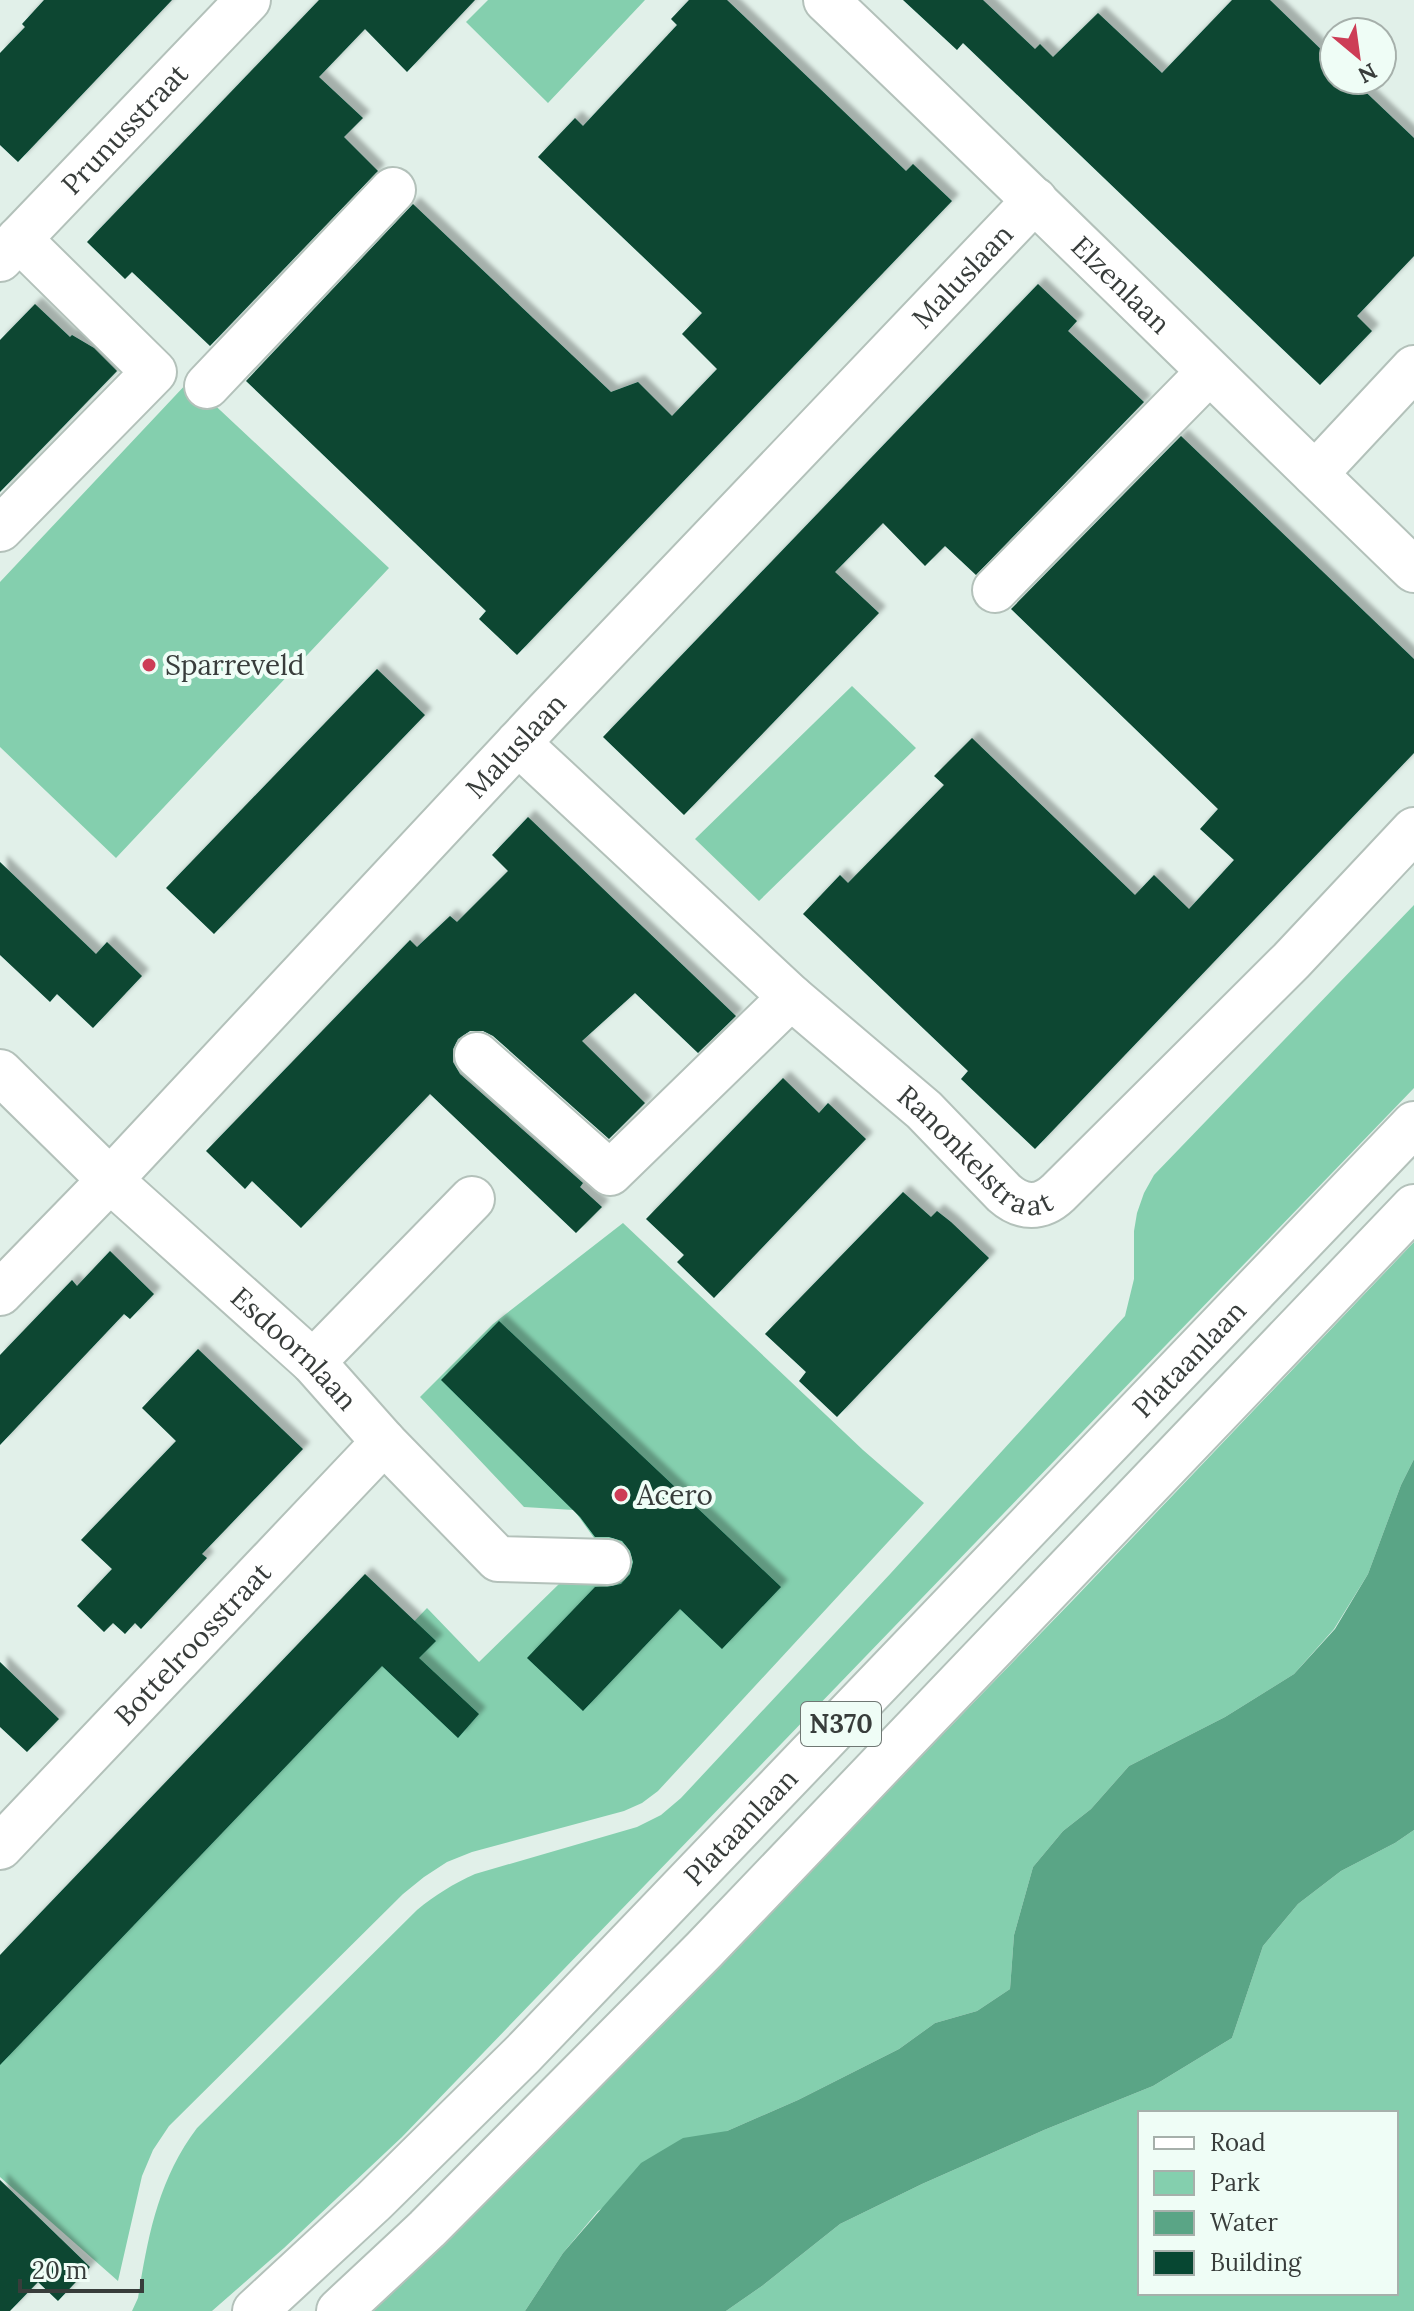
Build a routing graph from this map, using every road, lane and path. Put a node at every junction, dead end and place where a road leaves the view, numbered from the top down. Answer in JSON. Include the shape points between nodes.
{"nodes":[{"id":1,"x":248,"y":0,"type":"edge"},
{"id":2,"x":826,"y":0,"type":"edge"},
{"id":3,"x":393,"y":190,"type":"dead end"},
{"id":4,"x":1035,"y":200,"type":"junction"},
{"id":5,"x":10,"y":249,"type":"edge"},
{"id":6,"x":1414,"y":368,"type":"edge"},
{"id":7,"x":1209,"y":372,"type":"junction"},
{"id":8,"x":207,"y":386,"type":"dead end"},
{"id":9,"x":1315,"y":474,"type":"junction"},
{"id":10,"x":0,"y":529,"type":"edge"},
{"id":11,"x":1414,"y":570,"type":"edge"},
{"id":12,"x":995,"y":590,"type":"dead end"},
{"id":13,"x":518,"y":743,"type":"junction"},
{"id":14,"x":1414,"y":830,"type":"edge"},
{"id":15,"x":791,"y":997,"type":"junction"},
{"id":16,"x":477,"y":1055,"type":"dead end"},
{"id":17,"x":0,"y":1072,"type":"edge"},
{"id":18,"x":1414,"y":1124,"type":"edge"},
{"id":19,"x":110,"y":1180,"type":"junction"},
{"id":20,"x":472,"y":1199,"type":"dead end"},
{"id":21,"x":1414,"y":1207,"type":"edge"},
{"id":22,"x":0,"y":1293,"type":"edge"},
{"id":23,"x":313,"y":1362,"type":"junction"},
{"id":24,"x":384,"y":1442,"type":"junction"},
{"id":25,"x":608,"y":1562,"type":"dead end"},
{"id":26,"x":0,"y":1847,"type":"edge"},
{"id":27,"x":255,"y":2311,"type":"edge"},
{"id":28,"x":339,"y":2311,"type":"edge"}],
"edges":[{"from":1,"to":5,"type":"main road","name":"Prunusstraat"},
{"from":2,"to":4,"type":"main road","name":"Elzenlaan"},
{"from":3,"to":8,"type":"main road"},
{"from":4,"to":7,"type":"main road","name":"Elzenlaan"},
{"from":4,"to":13,"type":"main road","name":"Maluslaan"},
{"from":5,"to":10,"type":"main road","via":[[154,372]]},
{"from":6,"to":9,"type":"main road"},
{"from":7,"to":9,"type":"main road","name":"Elzenlaan"},
{"from":7,"to":12,"type":"main road"},
{"from":9,"to":11,"type":"main road","name":"Elzenlaan"},
{"from":13,"to":15,"type":"main road","name":"Ranonkelstraat"},
{"from":13,"to":19,"type":"main road","name":"Maluslaan"},
{"from":14,"to":15,"type":"main road","name":"Ranonkelstraat","via":[[1291,961],[1058,1193],[1040,1204],[1011,1200],[924,1110]]},
{"from":15,"to":16,"type":"main road","via":[[610,1173]]},
{"from":17,"to":19,"type":"main road","name":"Esdoornlaan"},
{"from":18,"to":27,"type":"main road","name":"Plataanlaan","number":"N370","via":[[523,2054]]},
{"from":19,"to":22,"type":"main road","name":"Maluslaan"},
{"from":19,"to":23,"type":"main road","name":"Esdoornlaan"},
{"from":20,"to":23,"type":"main road"},
{"from":21,"to":28,"type":"main road","name":"Plataanlaan","number":"N370","via":[[704,1950]]},
{"from":23,"to":24,"type":"main road","name":"Esdoornlaan"},
{"from":24,"to":25,"type":"main road","name":"Esdoornlaan","via":[[498,1559]]},
{"from":24,"to":26,"type":"main road","name":"Bottelroosstraat"}]}
